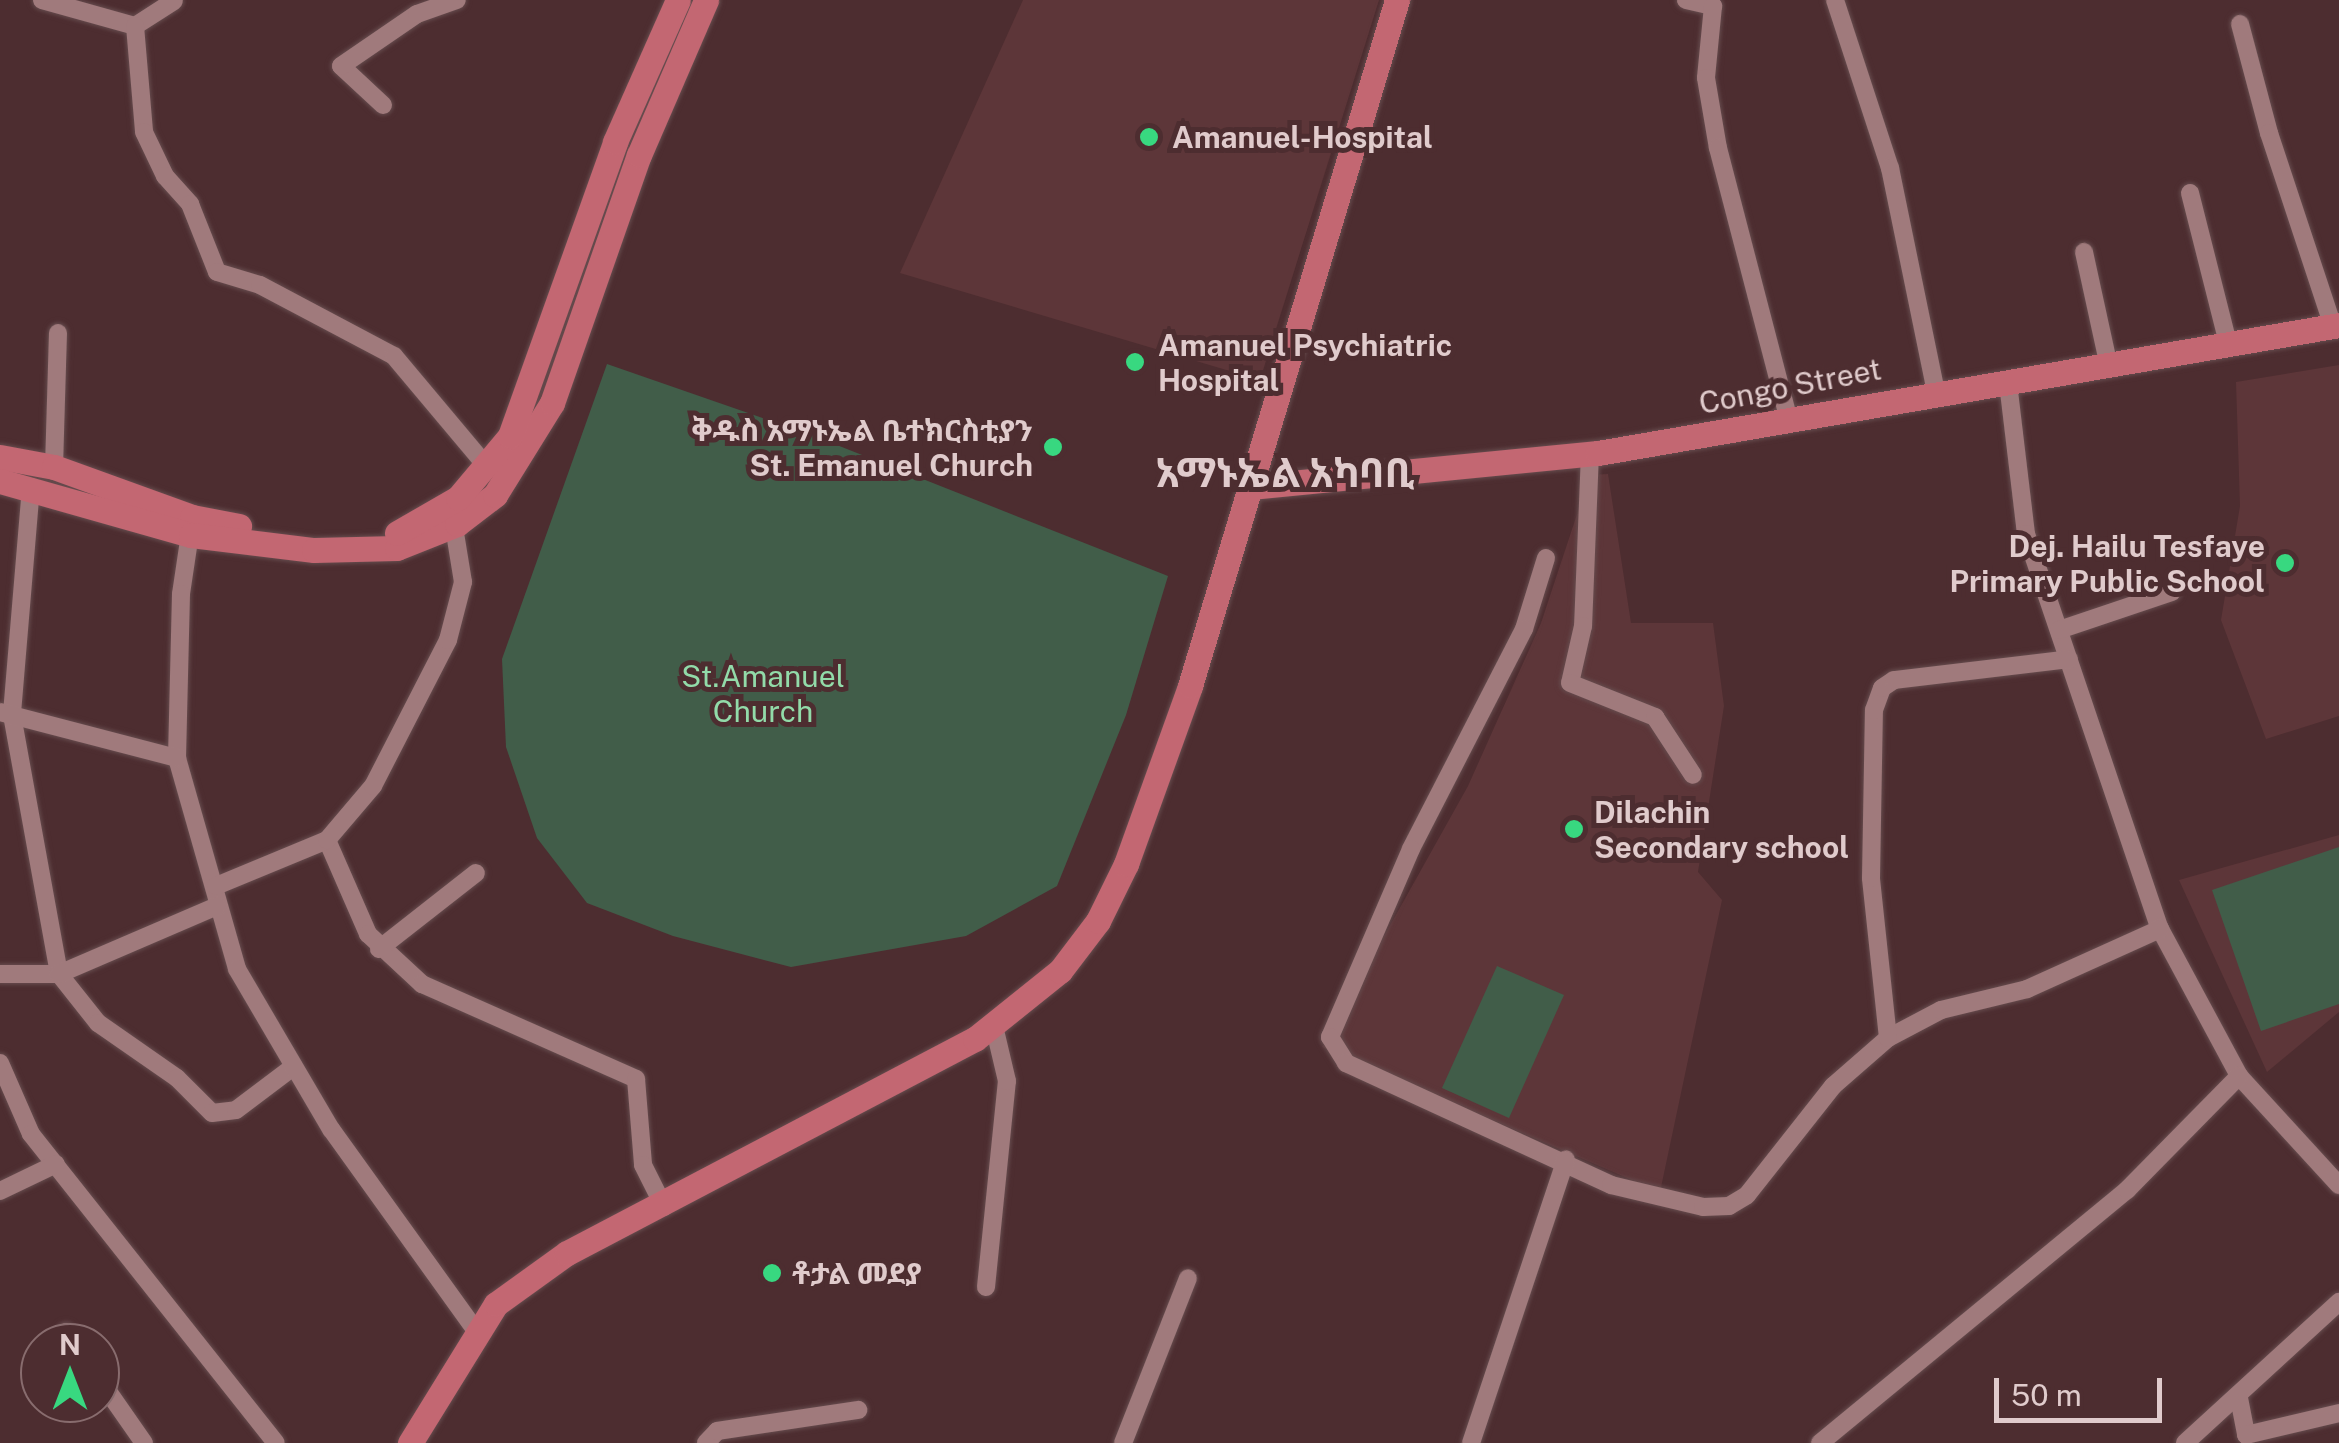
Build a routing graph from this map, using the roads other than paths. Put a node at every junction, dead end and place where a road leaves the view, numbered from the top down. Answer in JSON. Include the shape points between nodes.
{"nodes":[{"id":1,"x":42,"y":0,"type":"edge"},
{"id":2,"x":174,"y":0,"type":"edge"},
{"id":3,"x":456,"y":0,"type":"edge"},
{"id":4,"x":678,"y":0,"type":"edge"},
{"id":5,"x":706,"y":0,"type":"edge"},
{"id":6,"x":1397,"y":0,"type":"edge"},
{"id":7,"x":1686,"y":0,"type":"edge"},
{"id":8,"x":1835,"y":0,"type":"edge"},
{"id":9,"x":1717,"y":3,"type":"edge"},
{"id":10,"x":2240,"y":24,"type":"dead end"},
{"id":11,"x":136,"y":26,"type":"junction"},
{"id":12,"x":383,"y":105,"type":"dead end"},
{"id":13,"x":2190,"y":192,"type":"dead end"},
{"id":14,"x":2084,"y":252,"type":"dead end"},
{"id":15,"x":2336,"y":325,"type":"edge"},
{"id":16,"x":58,"y":333,"type":"dead end"},
{"id":17,"x":2228,"y":343,"type":"junction"},
{"id":18,"x":2108,"y":366,"type":"junction"},
{"id":19,"x":2008,"y":383,"type":"junction"},
{"id":20,"x":1936,"y":392,"type":"junction"},
{"id":21,"x":1788,"y":417,"type":"junction"},
{"id":22,"x":1590,"y":453,"type":"junction"},
{"id":23,"x":0,"y":456,"type":"edge"},
{"id":24,"x":54,"y":467,"type":"junction"},
{"id":25,"x":488,"y":468,"type":"junction"},
{"id":26,"x":0,"y":482,"type":"edge"},
{"id":27,"x":31,"y":487,"type":"junction"},
{"id":28,"x":1250,"y":487,"type":"junction"},
{"id":29,"x":452,"y":515,"type":"junction"},
{"id":30,"x":191,"y":526,"type":"junction"},
{"id":31,"x":1546,"y":558,"type":"dead end"},
{"id":32,"x":2172,"y":592,"type":"dead end"},
{"id":33,"x":2058,"y":630,"type":"junction"},
{"id":34,"x":2068,"y":659,"type":"junction"},
{"id":35,"x":6,"y":714,"type":"edge"},
{"id":36,"x":177,"y":758,"type":"junction"},
{"id":37,"x":1694,"y":775,"type":"dead end"},
{"id":38,"x":327,"y":840,"type":"junction"},
{"id":39,"x":476,"y":873,"type":"dead end"},
{"id":40,"x":216,"y":886,"type":"junction"},
{"id":41,"x":216,"y":906,"type":"junction"},
{"id":42,"x":2160,"y":929,"type":"junction"},
{"id":43,"x":379,"y":949,"type":"junction"},
{"id":44,"x":0,"y":974,"type":"edge"},
{"id":45,"x":59,"y":974,"type":"junction"},
{"id":46,"x":994,"y":1026,"type":"junction"},
{"id":47,"x":1888,"y":1038,"type":"junction"},
{"id":48,"x":0,"y":1063,"type":"edge"},
{"id":49,"x":293,"y":1067,"type":"junction"},
{"id":50,"x":2239,"y":1076,"type":"junction"},
{"id":51,"x":1566,"y":1160,"type":"junction"},
{"id":52,"x":56,"y":1164,"type":"junction"},
{"id":53,"x":2339,"y":1185,"type":"edge"},
{"id":54,"x":0,"y":1192,"type":"edge"},
{"id":55,"x":664,"y":1207,"type":"junction"},
{"id":56,"x":1188,"y":1278,"type":"dead end"},
{"id":57,"x":986,"y":1287,"type":"dead end"},
{"id":58,"x":2339,"y":1302,"type":"edge"},
{"id":59,"x":476,"y":1331,"type":"junction"},
{"id":60,"x":2239,"y":1398,"type":"junction"},
{"id":61,"x":120,"y":1409,"type":"edge"},
{"id":62,"x":858,"y":1410,"type":"dead end"},
{"id":63,"x":2339,"y":1413,"type":"edge"},
{"id":64,"x":2246,"y":1439,"type":"edge"},
{"id":65,"x":144,"y":1443,"type":"edge"},
{"id":66,"x":276,"y":1443,"type":"edge"},
{"id":67,"x":410,"y":1443,"type":"edge"},
{"id":68,"x":706,"y":1443,"type":"edge"},
{"id":69,"x":1123,"y":1443,"type":"edge"},
{"id":70,"x":1471,"y":1443,"type":"edge"},
{"id":71,"x":1820,"y":1443,"type":"edge"},
{"id":72,"x":2185,"y":1443,"type":"edge"}],
"edges":[{"from":1,"to":11,"type":"street"},
{"from":2,"to":11,"type":"street"},
{"from":3,"to":12,"type":"street","via":[[417,14],[341,66]]},
{"from":4,"to":25,"type":"main road","via":[[616,142],[528,396]]},
{"from":5,"to":29,"type":"main road","via":[[639,155],[552,403],[496,495]]},
{"from":6,"to":28,"type":"main road"},
{"from":7,"to":9,"type":"street"},
{"from":8,"to":20,"type":"street","via":[[1890,168]]},
{"from":9,"to":21,"type":"street","via":[[1706,78],[1718,148]]},
{"from":10,"to":15,"type":"street","via":[[2269,133]]},
{"from":11,"to":25,"type":"street","via":[[144,132],[165,176],[190,204],[216,272],[260,285],[394,356]]},
{"from":13,"to":17,"type":"street"},
{"from":14,"to":18,"type":"street"},
{"from":15,"to":17,"type":"main road","name":"Congo Street"},
{"from":16,"to":24,"type":"street"},
{"from":17,"to":18,"type":"main road","name":"Congo Street"},
{"from":18,"to":19,"type":"main road","name":"Congo Street"},
{"from":19,"to":20,"type":"main road","name":"Congo Street"},
{"from":19,"to":33,"type":"street","via":[[2026,534]]},
{"from":20,"to":21,"type":"main road","name":"Congo Street"},
{"from":21,"to":22,"type":"main road","name":"Congo Street"},
{"from":22,"to":28,"type":"main road","name":"Congo Street"},
{"from":22,"to":37,"type":"street","via":[[1582,626],[1570,683],[1655,717]]},
{"from":23,"to":24,"type":"main road"},
{"from":24,"to":30,"type":"main road"},
{"from":25,"to":29,"type":"main road"},
{"from":26,"to":27,"type":"main road"},
{"from":27,"to":30,"type":"main road"},
{"from":27,"to":35,"type":"street"},
{"from":28,"to":46,"type":"main road","via":[[1190,686],[1126,864],[1098,921],[1060,972]]},
{"from":29,"to":30,"type":"main road","via":[[390,536]]},
{"from":29,"to":38,"type":"street","via":[[463,582],[448,640],[374,786]]},
{"from":30,"to":36,"type":"street","via":[[181,594]]},
{"from":31,"to":51,"type":"street","via":[[1524,629],[1411,849],[1330,1037],[1346,1063]]},
{"from":32,"to":33,"type":"street"},
{"from":33,"to":34,"type":"street"},
{"from":34,"to":42,"type":"street"},
{"from":34,"to":47,"type":"street","via":[[1894,680],[1882,688],[1874,710],[1871,878]]},
{"from":35,"to":36,"type":"street"},
{"from":35,"to":45,"type":"street"},
{"from":36,"to":40,"type":"street"},
{"from":38,"to":40,"type":"street"},
{"from":38,"to":43,"type":"street"},
{"from":39,"to":43,"type":"street"},
{"from":40,"to":41,"type":"street"},
{"from":41,"to":45,"type":"street"},
{"from":41,"to":49,"type":"street","via":[[237,969]]},
{"from":42,"to":47,"type":"street","via":[[2027,989],[1942,1010]]},
{"from":42,"to":50,"type":"street"},
{"from":43,"to":55,"type":"street","via":[[422,984],[636,1079],[643,1165]]},
{"from":44,"to":45,"type":"street"},
{"from":45,"to":49,"type":"street","via":[[98,1023],[176,1078],[212,1113],[236,1110]]},
{"from":46,"to":55,"type":"main road"},
{"from":46,"to":57,"type":"street","via":[[1007,1081]]},
{"from":47,"to":51,"type":"street","via":[[1834,1086],[1747,1195],[1730,1206],[1703,1207],[1611,1185]]},
{"from":48,"to":52,"type":"street","via":[[14,1107]]},
{"from":49,"to":59,"type":"street"},
{"from":50,"to":53,"type":"street"},
{"from":50,"to":71,"type":"street","via":[[2127,1190]]},
{"from":51,"to":70,"type":"street"},
{"from":52,"to":54,"type":"street"},
{"from":52,"to":66,"type":"street"},
{"from":55,"to":59,"type":"main road","via":[[568,1253],[496,1304]]},
{"from":56,"to":69,"type":"street"},
{"from":58,"to":60,"type":"street"},
{"from":59,"to":67,"type":"main road"},
{"from":60,"to":64,"type":"street"},
{"from":60,"to":72,"type":"street"},
{"from":61,"to":65,"type":"street"},
{"from":62,"to":68,"type":"street","via":[[717,1431]]},
{"from":63,"to":64,"type":"street"}]}
